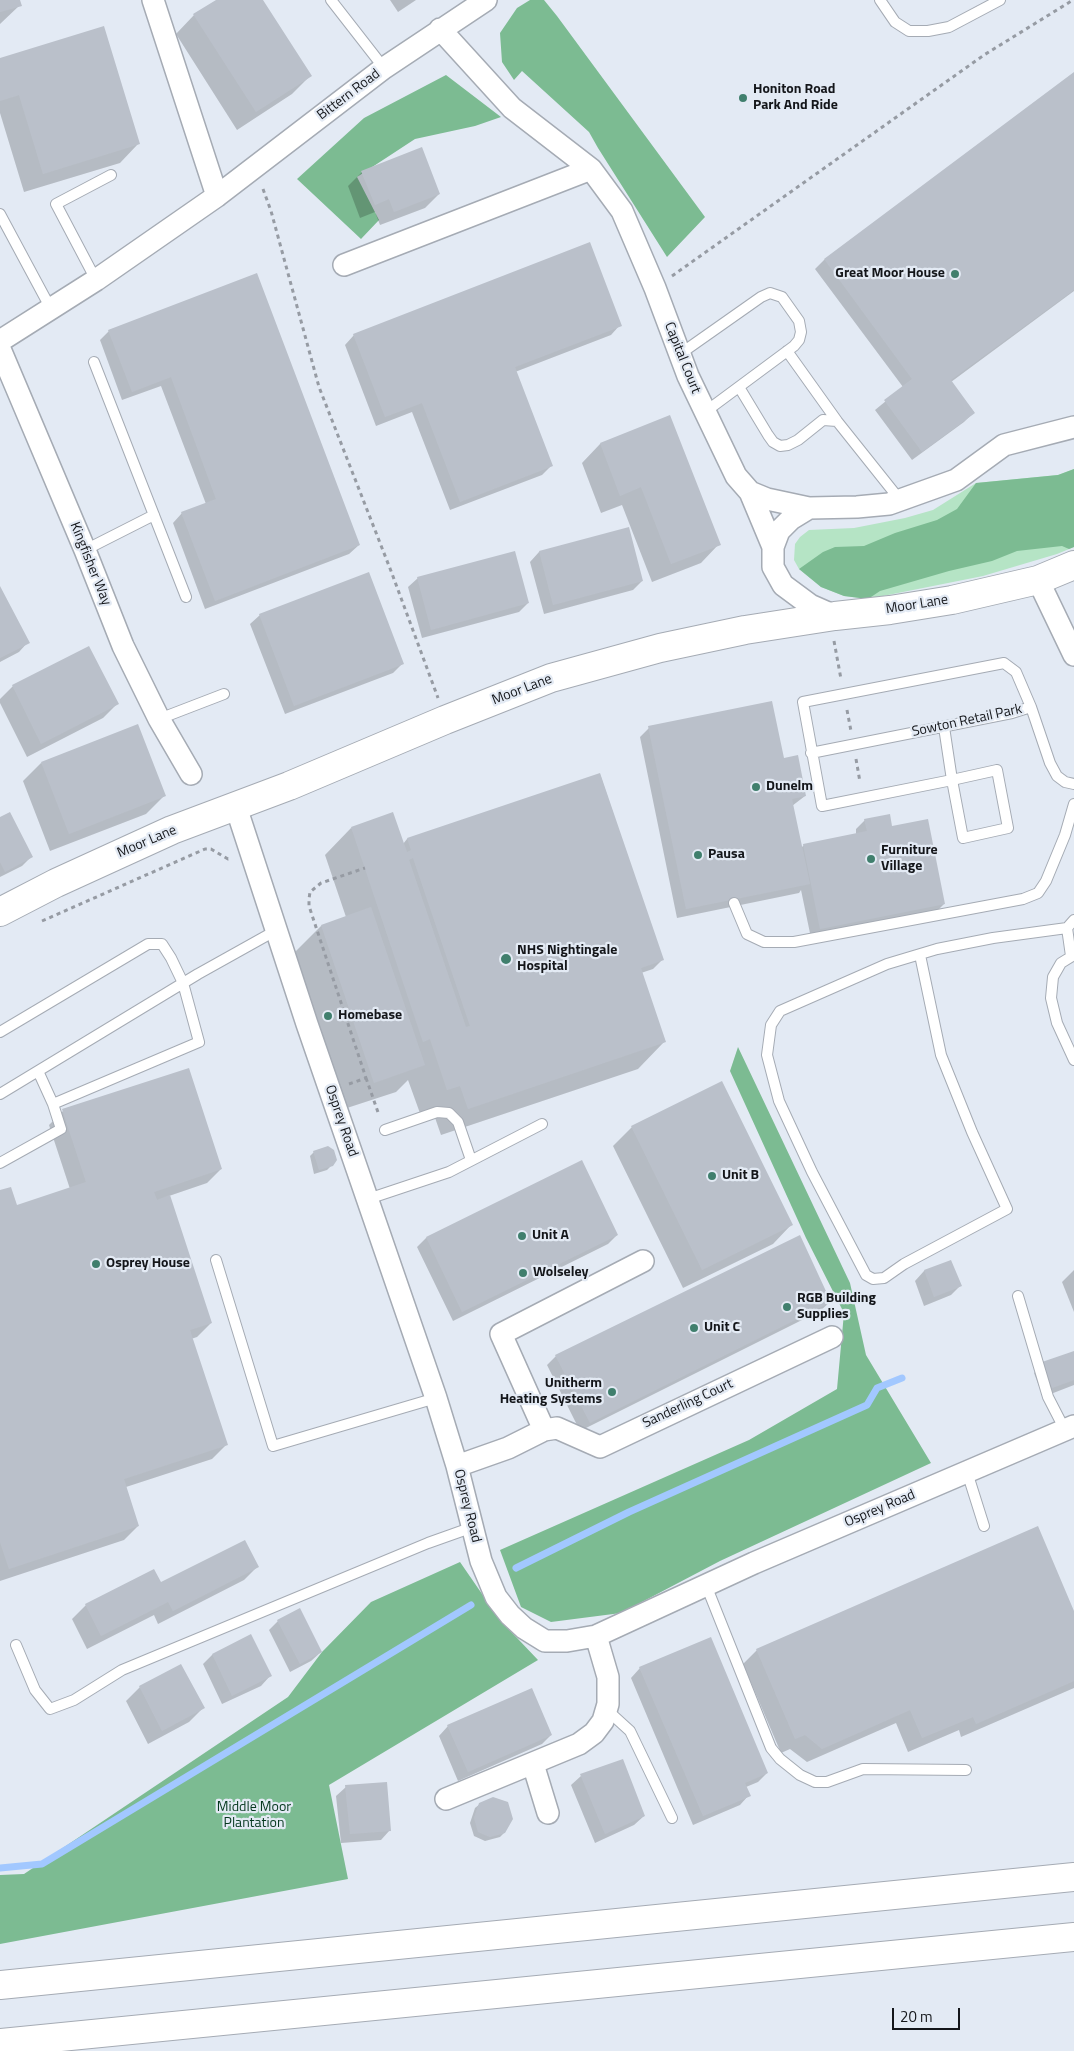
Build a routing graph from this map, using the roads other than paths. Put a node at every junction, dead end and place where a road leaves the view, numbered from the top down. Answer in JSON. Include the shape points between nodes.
{"nodes":[{"id":1,"x":153,"y":0,"type":"edge"},
{"id":2,"x":332,"y":0,"type":"edge"},
{"id":3,"x":486,"y":0,"type":"edge"},
{"id":4,"x":880,"y":0,"type":"edge"},
{"id":5,"x":1000,"y":0,"type":"edge"},
{"id":6,"x":440,"y":30,"type":"junction"},
{"id":7,"x":384,"y":68,"type":"junction"},
{"id":8,"x":591,"y":169,"type":"junction"},
{"id":9,"x":111,"y":175,"type":"dead end"},
{"id":10,"x":217,"y":196,"type":"junction"},
{"id":11,"x":0,"y":214,"type":"edge"},
{"id":12,"x":344,"y":265,"type":"dead end"},
{"id":13,"x":96,"y":280,"type":"junction"},
{"id":14,"x":51,"y":309,"type":"junction"},
{"id":15,"x":0,"y":341,"type":"edge"},
{"id":16,"x":0,"y":349,"type":"edge"},
{"id":17,"x":787,"y":351,"type":"junction"},
{"id":18,"x":680,"y":354,"type":"junction"},
{"id":19,"x":94,"y":362,"type":"dead end"},
{"id":20,"x":739,"y":387,"type":"junction"},
{"id":21,"x":705,"y":412,"type":"junction"},
{"id":22,"x":837,"y":421,"type":"junction"},
{"id":23,"x":1074,"y":427,"type":"edge"},
{"id":24,"x":750,"y":492,"type":"junction"},
{"id":25,"x":900,"y":500,"type":"junction"},
{"id":26,"x":809,"y":508,"type":"junction"},
{"id":27,"x":154,"y":515,"type":"junction"},
{"id":28,"x":773,"y":547,"type":"junction"},
{"id":29,"x":85,"y":550,"type":"junction"},
{"id":30,"x":1074,"y":565,"type":"edge"},
{"id":31,"x":1038,"y":580,"type":"junction"},
{"id":32,"x":186,"y":597,"type":"dead end"},
{"id":33,"x":835,"y":616,"type":"junction"},
{"id":34,"x":1074,"y":655,"type":"edge"},
{"id":35,"x":224,"y":694,"type":"dead end"},
{"id":36,"x":1030,"y":707,"type":"junction"},
{"id":37,"x":159,"y":719,"type":"junction"},
{"id":38,"x":944,"y":727,"type":"junction"},
{"id":39,"x":811,"y":753,"type":"junction"},
{"id":40,"x":191,"y":774,"type":"dead end"},
{"id":41,"x":952,"y":780,"type":"junction"},
{"id":42,"x":1074,"y":784,"type":"edge"},
{"id":43,"x":1074,"y":804,"type":"edge"},
{"id":44,"x":236,"y":807,"type":"junction"},
{"id":45,"x":734,"y":903,"type":"dead end"},
{"id":46,"x":0,"y":912,"type":"edge"},
{"id":47,"x":1071,"y":924,"type":"edge"},
{"id":48,"x":276,"y":931,"type":"junction"},
{"id":49,"x":920,"y":955,"type":"junction"},
{"id":50,"x":1073,"y":955,"type":"edge"},
{"id":51,"x":183,"y":983,"type":"junction"},
{"id":52,"x":0,"y":1032,"type":"edge"},
{"id":53,"x":1074,"y":1060,"type":"edge"},
{"id":54,"x":38,"y":1071,"type":"junction"},
{"id":55,"x":0,"y":1094,"type":"edge"},
{"id":56,"x":52,"y":1104,"type":"junction"},
{"id":57,"x":542,"y":1124,"type":"dead end"},
{"id":58,"x":385,"y":1130,"type":"road end"},
{"id":59,"x":471,"y":1160,"type":"junction"},
{"id":60,"x":0,"y":1163,"type":"edge"},
{"id":61,"x":368,"y":1199,"type":"junction"},
{"id":62,"x":216,"y":1260,"type":"dead end"},
{"id":63,"x":643,"y":1261,"type":"dead end"},
{"id":64,"x":1018,"y":1296,"type":"dead end"},
{"id":65,"x":832,"y":1337,"type":"dead end"},
{"id":66,"x":436,"y":1398,"type":"junction"},
{"id":67,"x":1069,"y":1428,"type":"edge"},
{"id":68,"x":544,"y":1430,"type":"junction"},
{"id":69,"x":457,"y":1466,"type":"junction"},
{"id":70,"x":967,"y":1472,"type":"junction"},
{"id":71,"x":984,"y":1526,"type":"dead end"},
{"id":72,"x":473,"y":1527,"type":"junction"},
{"id":73,"x":706,"y":1585,"type":"junction"},
{"id":74,"x":596,"y":1636,"type":"junction"},
{"id":75,"x":16,"y":1644,"type":"dead end"},
{"id":76,"x":607,"y":1710,"type":"junction"},
{"id":77,"x":533,"y":1764,"type":"junction"},
{"id":78,"x":966,"y":1770,"type":"dead end"},
{"id":79,"x":446,"y":1799,"type":"dead end"},
{"id":80,"x":548,"y":1813,"type":"dead end"},
{"id":81,"x":672,"y":1818,"type":"dead end"},
{"id":82,"x":1074,"y":1877,"type":"edge"},
{"id":83,"x":1074,"y":1937,"type":"edge"},
{"id":84,"x":0,"y":1985,"type":"edge"},
{"id":85,"x":0,"y":2043,"type":"edge"}],
"edges":[{"from":1,"to":10,"type":"street"},
{"from":2,"to":7,"type":"lane"},
{"from":3,"to":6,"type":"street","name":"Bittern Road"},
{"from":4,"to":5,"type":"lane","via":[[895,22],[909,31],[949,27]]},
{"from":6,"to":7,"type":"street","name":"Bittern Road"},
{"from":6,"to":8,"type":"street","name":"Capital Court","via":[[512,108]]},
{"from":7,"to":10,"type":"street","name":"Bittern Road"},
{"from":8,"to":12,"type":"street"},
{"from":8,"to":18,"type":"street","name":"Capital Court","via":[[622,211]]},
{"from":9,"to":13,"type":"lane","via":[[56,204]]},
{"from":10,"to":13,"type":"street","name":"Bittern Road"},
{"from":11,"to":14,"type":"lane"},
{"from":13,"to":14,"type":"street","name":"Bittern Road"},
{"from":14,"to":15,"type":"street","name":"Bittern Road"},
{"from":16,"to":29,"type":"street","name":"Kingfisher Way"},
{"from":17,"to":18,"type":"lane","via":[[799,340],[799,321],[782,297],[770,293]]},
{"from":17,"to":20,"type":"lane"},
{"from":17,"to":22,"type":"lane"},
{"from":18,"to":21,"type":"street","name":"Capital Court"},
{"from":19,"to":27,"type":"lane"},
{"from":20,"to":21,"type":"lane"},
{"from":20,"to":22,"type":"lane","via":[[768,435],[780,446],[798,440],[823,420]]},
{"from":21,"to":24,"type":"street","name":"Capital Court","via":[[736,476]]},
{"from":22,"to":25,"type":"lane"},
{"from":23,"to":25,"type":"street","via":[[1004,445],[956,480]]},
{"from":24,"to":26,"type":"street"},
{"from":24,"to":28,"type":"street","name":"Capital Court"},
{"from":25,"to":26,"type":"street","via":[[857,507]]},
{"from":26,"to":28,"type":"street","via":[[779,531]]},
{"from":27,"to":29,"type":"lane"},
{"from":27,"to":32,"type":"lane"},
{"from":28,"to":33,"type":"street","name":"Capital Court","via":[[773,566],[783,585],[810,605]]},
{"from":29,"to":37,"type":"street","name":"Kingfisher Way","via":[[123,646]]},
{"from":30,"to":31,"type":"main road","name":"Moor Lane"},
{"from":31,"to":33,"type":"main road","name":"Moor Lane","via":[[952,600]]},
{"from":31,"to":34,"type":"street"},
{"from":33,"to":44,"type":"main road","name":"Moor Lane","via":[[744,630],[660,648],[551,678]]},
{"from":35,"to":37,"type":"lane"},
{"from":36,"to":38,"type":"lane","name":"Sowton Retail Park"},
{"from":36,"to":39,"type":"lane","via":[[1016,672],[1004,663],[803,702]]},
{"from":36,"to":42,"type":"lane","name":"Sowton Retail Park","via":[[1057,776]]},
{"from":37,"to":40,"type":"street","name":"Kingfisher Way"},
{"from":38,"to":39,"type":"lane","name":"Sowton Retail Park"},
{"from":38,"to":41,"type":"lane"},
{"from":39,"to":41,"type":"lane","via":[[822,806]]},
{"from":41,"to":41,"type":"lane","via":[[997,770],[1008,828],[963,838]]},
{"from":43,"to":45,"type":"lane","via":[[1046,881],[1038,893],[1023,899],[794,942],[764,942],[747,934]]},
{"from":44,"to":46,"type":"main road","name":"Moor Lane","via":[[130,848]]},
{"from":44,"to":48,"type":"street","name":"Osprey Road"},
{"from":47,"to":49,"type":"lane"},
{"from":47,"to":50,"type":"lane"},
{"from":48,"to":51,"type":"lane"},
{"from":48,"to":61,"type":"street","name":"Osprey Road"},
{"from":49,"to":49,"type":"lane","via":[[887,964],[780,1011],[771,1025],[767,1056],[779,1100],[812,1172],[866,1275],[873,1279],[884,1278],[1007,1209],[941,1055]]},
{"from":50,"to":53,"type":"lane","via":[[1060,964],[1053,977],[1051,998],[1057,1023]]},
{"from":51,"to":52,"type":"lane","via":[[162,944],[148,944]]},
{"from":51,"to":54,"type":"lane"},
{"from":51,"to":56,"type":"lane","via":[[199,1042]]},
{"from":54,"to":55,"type":"lane"},
{"from":54,"to":56,"type":"lane"},
{"from":56,"to":60,"type":"lane","via":[[61,1129]]},
{"from":57,"to":59,"type":"lane"},
{"from":58,"to":59,"type":"lane","via":[[437,1112],[449,1113],[458,1122]]},
{"from":59,"to":61,"type":"lane","via":[[449,1172]]},
{"from":61,"to":66,"type":"street","name":"Osprey Road"},
{"from":62,"to":66,"type":"lane","via":[[273,1446]]},
{"from":63,"to":68,"type":"street","via":[[501,1334]]},
{"from":64,"to":67,"type":"lane","via":[[1048,1397]]},
{"from":65,"to":68,"type":"street","name":"Sanderling Court","via":[[600,1447],[557,1428]]},
{"from":66,"to":69,"type":"street","name":"Osprey Road"},
{"from":67,"to":70,"type":"street","name":"Osprey Road"},
{"from":68,"to":69,"type":"street","via":[[508,1448]]},
{"from":69,"to":72,"type":"street","name":"Osprey Road"},
{"from":70,"to":71,"type":"lane"},
{"from":70,"to":73,"type":"street","name":"Osprey Road"},
{"from":72,"to":74,"type":"street","name":"Osprey Road","via":[[481,1561],[496,1597],[524,1628],[545,1641]]},
{"from":72,"to":75,"type":"lane","via":[[122,1670],[74,1700],[50,1709],[35,1690]]},
{"from":73,"to":74,"type":"street","name":"Osprey Road"},
{"from":73,"to":78,"type":"lane","via":[[771,1748],[800,1775],[816,1782],[827,1782],[863,1769]]},
{"from":74,"to":76,"type":"street","via":[[608,1677]]},
{"from":76,"to":77,"type":"street","via":[[603,1721],[586,1739]]},
{"from":76,"to":81,"type":"lane","via":[[630,1731]]},
{"from":77,"to":79,"type":"street"},
{"from":77,"to":80,"type":"street"},
{"from":82,"to":84,"type":"main road"},
{"from":83,"to":85,"type":"main road"}]}
